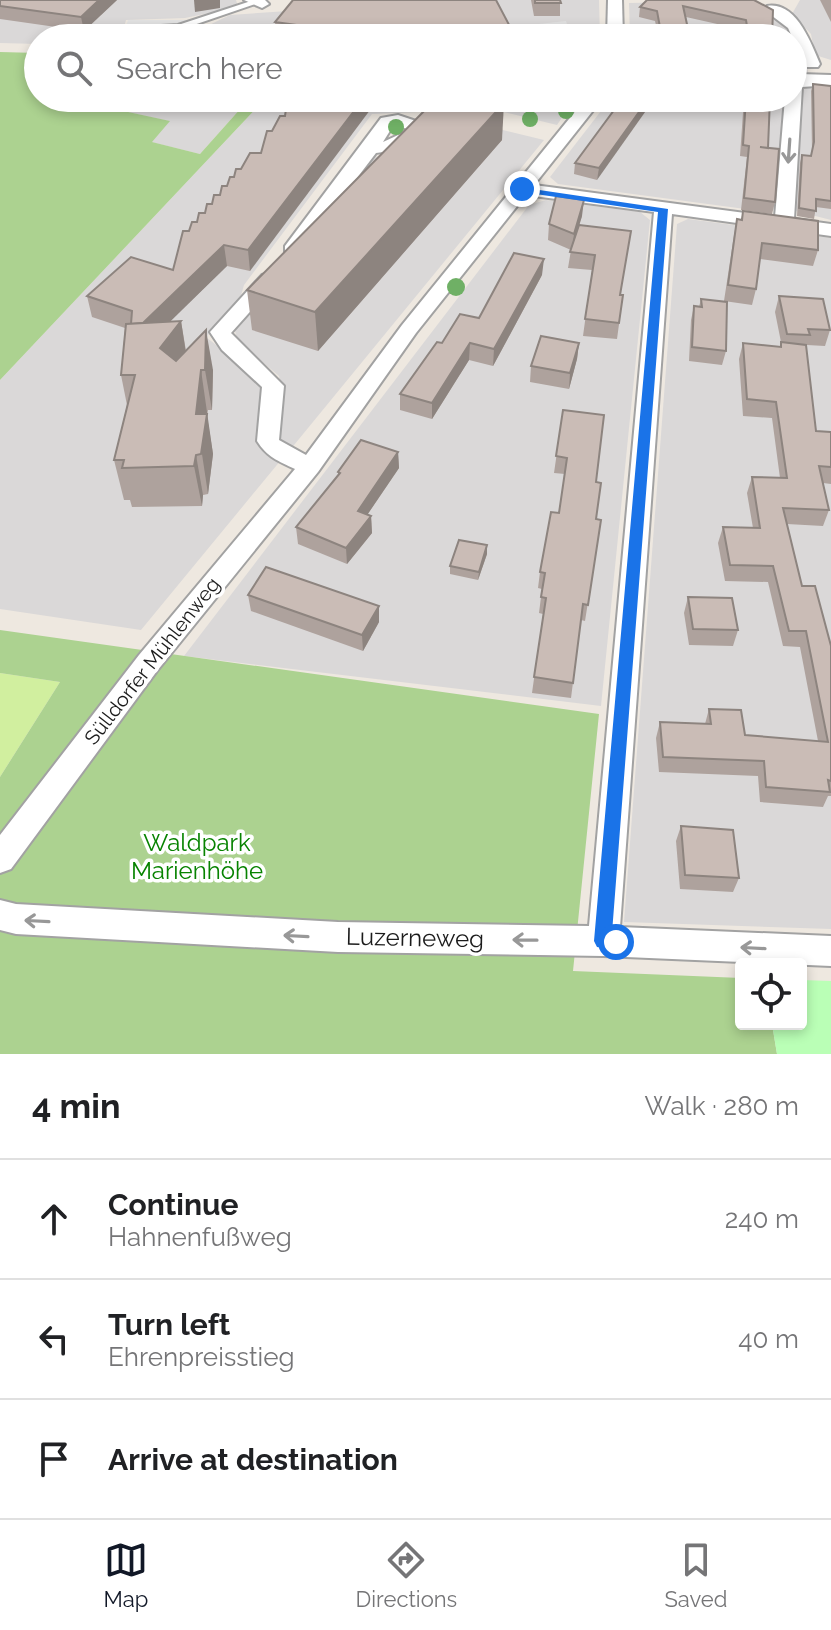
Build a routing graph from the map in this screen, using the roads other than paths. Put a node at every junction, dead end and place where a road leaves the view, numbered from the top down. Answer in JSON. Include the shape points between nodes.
{"nodes":[{"id":1,"x":615,"y":0,"type":"edge"},
{"id":2,"x":256,"y":2,"type":"edge"},
{"id":3,"x":773,"y":6,"type":"edge"},
{"id":4,"x":188,"y":24,"type":"edge"},
{"id":5,"x":615,"y":24,"type":"edge"},
{"id":6,"x":792,"y":24,"type":"edge"},
{"id":7,"x":807,"y":51,"type":"edge"},
{"id":8,"x":812,"y":64,"type":"dead end"},
{"id":9,"x":807,"y":79,"type":"edge"},
{"id":10,"x":831,"y":80,"type":"edge"},
{"id":11,"x":584,"y":112,"type":"edge"},
{"id":12,"x":792,"y":112,"type":"edge"},
{"id":13,"x":370,"y":149,"type":"dead end"},
{"id":14,"x":522,"y":189,"type":"junction"},
{"id":15,"x":663,"y":209,"type":"junction"},
{"id":16,"x":784,"y":226,"type":"junction"},
{"id":17,"x":831,"y":230,"type":"edge"},
{"id":18,"x":310,"y":466,"type":"junction"},
{"id":19,"x":0,"y":859,"type":"edge"},
{"id":20,"x":0,"y":915,"type":"edge"},
{"id":21,"x":603,"y":941,"type":"junction"},
{"id":22,"x":831,"y":951,"type":"edge"}],
"edges":[{"from":1,"to":5,"type":"street"},
{"from":2,"to":4,"type":"lane"},
{"from":3,"to":6,"type":"street"},
{"from":7,"to":8,"type":"street"},
{"from":10,"to":9,"type":"street","one_way":true},
{"from":11,"to":14,"type":"street","name":"Sülldorfer Mühlenweg"},
{"from":12,"to":16,"type":"street","one_way":true},
{"from":13,"to":18,"type":"street","via":[[275,273],[220,332],[273,386],[268,441],[275,451]]},
{"from":14,"to":15,"type":"street"},
{"from":14,"to":18,"type":"street","name":"Sülldorfer Mühlenweg","via":[[409,329]]},
{"from":15,"to":16,"type":"street"},
{"from":15,"to":21,"type":"street"},
{"from":16,"to":17,"type":"street"},
{"from":18,"to":19,"type":"street","name":"Sülldorfer Mühlenweg","via":[[148,663]]},
{"from":21,"to":20,"type":"street","name":"Luzerneweg","one_way":true,"via":[[309,936]]},
{"from":22,"to":21,"type":"street","name":"Luzerneweg","one_way":true}]}
